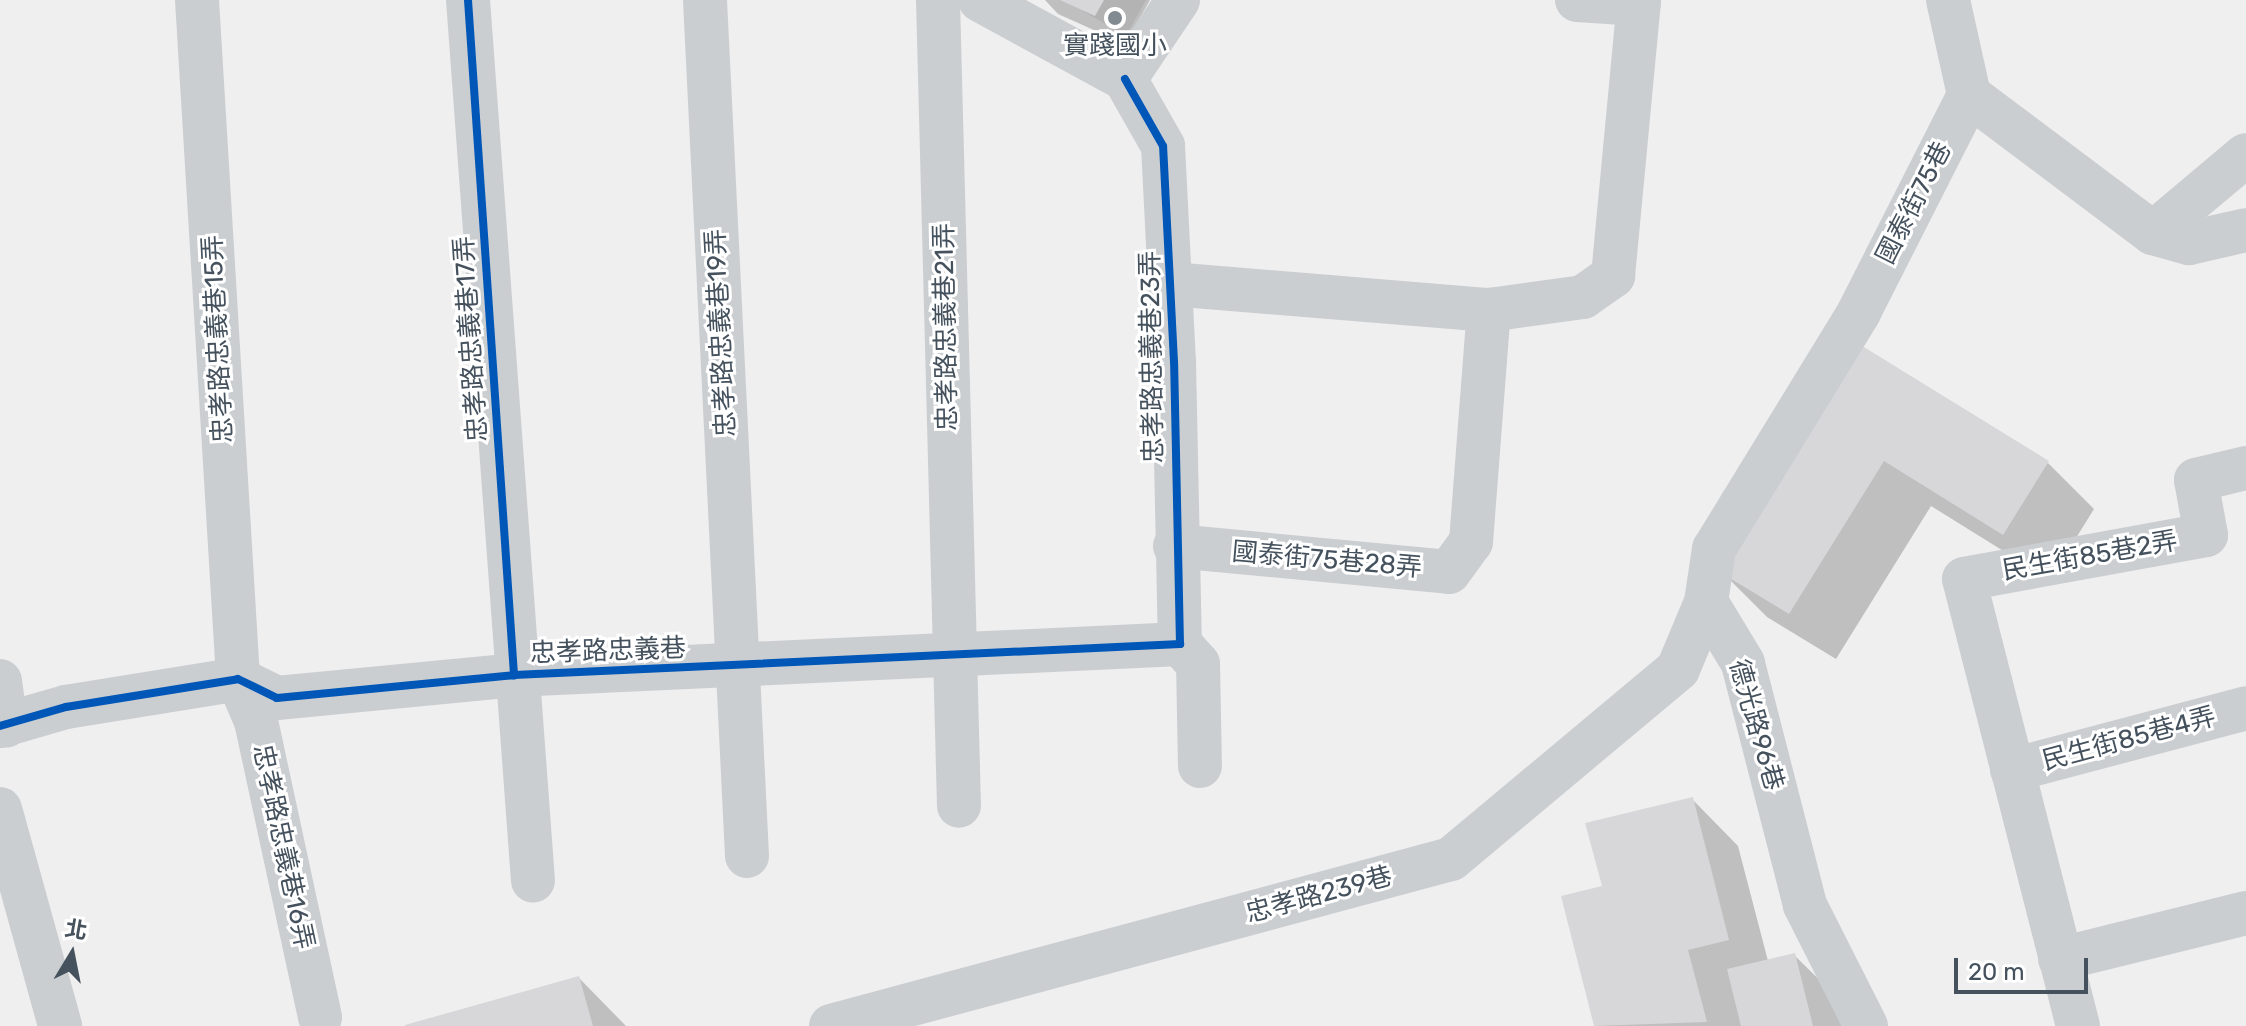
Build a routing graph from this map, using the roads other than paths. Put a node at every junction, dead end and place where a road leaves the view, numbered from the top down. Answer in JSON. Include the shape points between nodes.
{"nodes":[{"id":1,"x":197,"y":0,"type":"edge"},
{"id":2,"x":468,"y":0,"type":"edge"},
{"id":3,"x":705,"y":0,"type":"edge"},
{"id":4,"x":938,"y":0,"type":"edge"},
{"id":5,"x":980,"y":0,"type":"edge"},
{"id":6,"x":1178,"y":0,"type":"edge"},
{"id":7,"x":1577,"y":0,"type":"edge"},
{"id":8,"x":1948,"y":0,"type":"edge"},
{"id":9,"x":1639,"y":2,"type":"edge"},
{"id":10,"x":1125,"y":79,"type":"junction"},
{"id":11,"x":1969,"y":95,"type":"junction"},
{"id":12,"x":2246,"y":155,"type":"edge"},
{"id":13,"x":2246,"y":230,"type":"edge"},
{"id":14,"x":2153,"y":233,"type":"junction"},
{"id":15,"x":1171,"y":284,"type":"junction"},
{"id":16,"x":1489,"y":310,"type":"junction"},
{"id":17,"x":2246,"y":468,"type":"edge"},
{"id":18,"x":1175,"y":546,"type":"junction"},
{"id":19,"x":1706,"y":602,"type":"junction"},
{"id":20,"x":1180,"y":644,"type":"junction"},
{"id":21,"x":954,"y":654,"type":"junction"},
{"id":22,"x":737,"y":665,"type":"junction"},
{"id":23,"x":514,"y":675,"type":"junction"},
{"id":24,"x":238,"y":679,"type":"junction"},
{"id":25,"x":0,"y":681,"type":"edge"},
{"id":26,"x":2246,"y":708,"type":"edge"},
{"id":27,"x":3,"y":726,"type":"edge"},
{"id":28,"x":1200,"y":766,"type":"dead end"},
{"id":29,"x":2012,"y":770,"type":"junction"},
{"id":30,"x":959,"y":806,"type":"dead end"},
{"id":31,"x":0,"y":809,"type":"edge"},
{"id":32,"x":747,"y":856,"type":"dead end"},
{"id":33,"x":533,"y":881,"type":"dead end"},
{"id":34,"x":2246,"y":913,"type":"edge"},
{"id":35,"x":2060,"y":959,"type":"junction"},
{"id":36,"x":320,"y":1017,"type":"dead end"},
{"id":37,"x":60,"y":1026,"type":"edge"},
{"id":38,"x":831,"y":1026,"type":"edge"},
{"id":39,"x":1866,"y":1026,"type":"edge"},
{"id":40,"x":2078,"y":1026,"type":"edge"}],
"edges":[{"from":1,"to":24,"type":"street","name":"忠孝路忠義巷15弄"},
{"from":2,"to":23,"type":"street","name":"忠孝路忠義巷17弄"},
{"from":3,"to":22,"type":"street","name":"忠孝路忠義巷19弄"},
{"from":4,"to":21,"type":"street","name":"忠孝路忠義巷21弄"},
{"from":5,"to":10,"type":"street"},
{"from":6,"to":10,"type":"street"},
{"from":7,"to":9,"type":"street"},
{"from":8,"to":11,"type":"street"},
{"from":9,"to":16,"type":"street","via":[[1613,276],[1583,297]]},
{"from":10,"to":15,"type":"street","name":"忠孝路忠義巷23弄","via":[[1163,146]]},
{"from":11,"to":14,"type":"street"},
{"from":11,"to":19,"type":"street","name":"國泰街75巷","via":[[1859,312],[1714,549]]},
{"from":12,"to":14,"type":"street"},
{"from":13,"to":14,"type":"street","via":[[2189,243]]},
{"from":15,"to":16,"type":"street"},
{"from":15,"to":18,"type":"street","name":"忠孝路忠義巷23弄"},
{"from":16,"to":18,"type":"street","name":"國泰街75巷28弄","via":[[1471,542],[1449,572]]},
{"from":17,"to":29,"type":"street","name":"民生街85巷2弄","via":[[2196,480],[2206,535],[1964,579]]},
{"from":18,"to":20,"type":"street","name":"忠孝路忠義巷23弄"},
{"from":19,"to":38,"type":"street","name":"忠孝路239巷","via":[[1678,669],[1451,859]]},
{"from":19,"to":39,"type":"street","name":"德光路96巷","via":[[1743,663],[1805,905]]},
{"from":20,"to":21,"type":"street","name":"忠孝路忠義巷"},
{"from":20,"to":28,"type":"street","via":[[1198,664]]},
{"from":21,"to":22,"type":"street","name":"忠孝路忠義巷"},
{"from":21,"to":30,"type":"street","name":"忠孝路忠義巷21弄"},
{"from":22,"to":23,"type":"street","name":"忠孝路忠義巷"},
{"from":22,"to":32,"type":"street","name":"忠孝路忠義巷19弄"},
{"from":23,"to":24,"type":"street","name":"忠孝路忠義巷","via":[[277,698]]},
{"from":23,"to":33,"type":"street","name":"忠孝路忠義巷17弄"},
{"from":24,"to":27,"type":"street","via":[[66,707]]},
{"from":24,"to":36,"type":"street","name":"忠孝路忠義巷16弄","via":[[256,721]]},
{"from":25,"to":27,"type":"street"},
{"from":26,"to":29,"type":"street","name":"民生街85巷4弄"},
{"from":29,"to":35,"type":"street"},
{"from":31,"to":37,"type":"street"},
{"from":34,"to":35,"type":"street"},
{"from":35,"to":40,"type":"street"}]}
